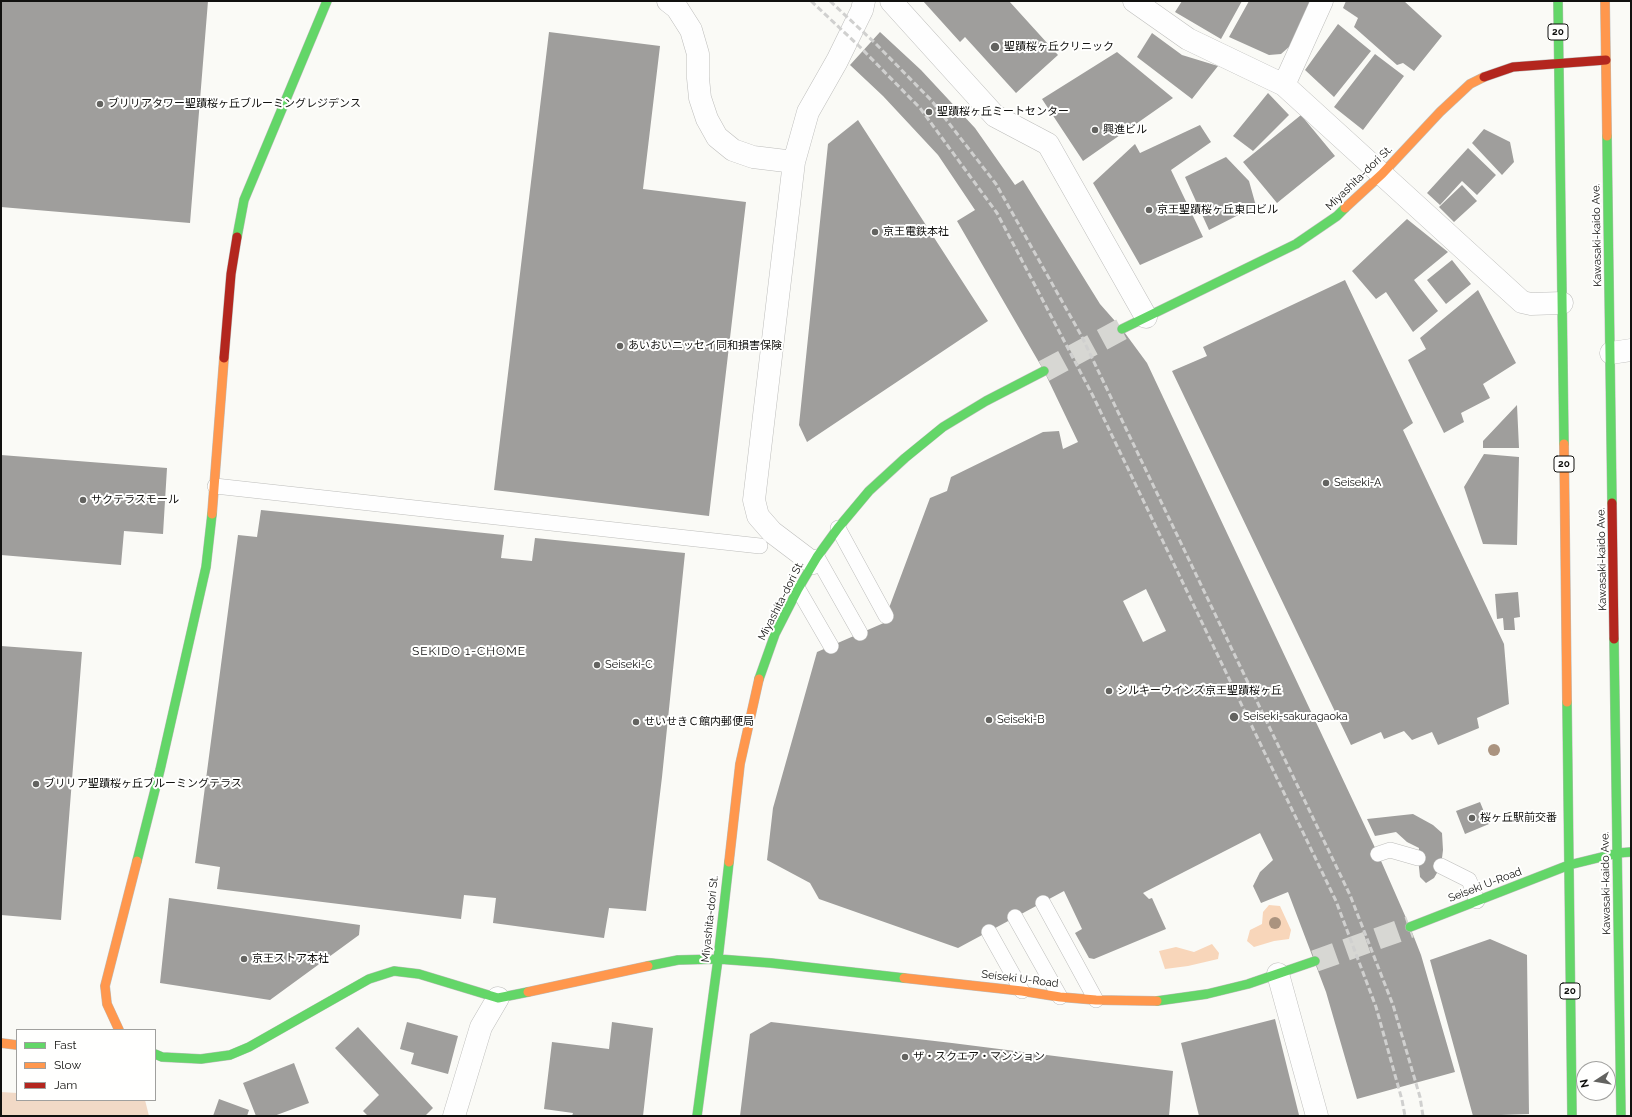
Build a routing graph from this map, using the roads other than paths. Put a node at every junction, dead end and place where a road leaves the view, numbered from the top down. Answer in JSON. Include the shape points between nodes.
{"nodes":[{"id":1,"x":328,"y":1,"type":"edge"},
{"id":2,"x":668,"y":1,"type":"edge"},
{"id":3,"x":864,"y":1,"type":"edge"},
{"id":4,"x":891,"y":1,"type":"edge"},
{"id":5,"x":1134,"y":1,"type":"edge"},
{"id":6,"x":1322,"y":1,"type":"edge"},
{"id":7,"x":1558,"y":1,"type":"edge"},
{"id":8,"x":1606,"y":1,"type":"edge"},
{"id":9,"x":1606,"y":60,"type":"junction"},
{"id":10,"x":1558,"y":63,"type":"junction"},
{"id":11,"x":1284,"y":85,"type":"junction"},
{"id":12,"x":794,"y":162,"type":"junction"},
{"id":13,"x":1382,"y":174,"type":"junction"},
{"id":14,"x":1562,"y":304,"type":"junction"},
{"id":15,"x":1146,"y":317,"type":"junction"},
{"id":16,"x":1122,"y":329,"type":"tunnel mouth"},
{"id":17,"x":1621,"y":352,"type":"edge"},
{"id":18,"x":1044,"y":371,"type":"tunnel mouth"},
{"id":19,"x":215,"y":486,"type":"junction"},
{"id":20,"x":838,"y":528,"type":"junction"},
{"id":21,"x":760,"y":546,"type":"dead end"},
{"id":22,"x":815,"y":560,"type":"junction"},
{"id":23,"x":798,"y":589,"type":"junction"},
{"id":24,"x":886,"y":616,"type":"dead end"},
{"id":25,"x":860,"y":633,"type":"dead end"},
{"id":26,"x":831,"y":646,"type":"dead end"},
{"id":27,"x":1631,"y":852,"type":"edge"},
{"id":28,"x":1618,"y":853,"type":"junction"},
{"id":29,"x":1378,"y":854,"type":"dead end"},
{"id":30,"x":1418,"y":858,"type":"dead end"},
{"id":31,"x":1569,"y":865,"type":"junction"},
{"id":32,"x":1441,"y":866,"type":"dead end"},
{"id":33,"x":1477,"y":901,"type":"junction"},
{"id":34,"x":1043,"y":903,"type":"dead end"},
{"id":35,"x":1015,"y":917,"type":"dead end"},
{"id":36,"x":1410,"y":926,"type":"tunnel mouth"},
{"id":37,"x":989,"y":932,"type":"dead end"},
{"id":38,"x":718,"y":959,"type":"junction"},
{"id":39,"x":1315,"y":961,"type":"tunnel mouth"},
{"id":40,"x":1278,"y":974,"type":"junction"},
{"id":41,"x":1022,"y":991,"type":"junction"},
{"id":42,"x":1060,"y":997,"type":"junction"},
{"id":43,"x":498,"y":998,"type":"junction"},
{"id":44,"x":1096,"y":1000,"type":"junction"},
{"id":45,"x":115,"y":1029,"type":"edge"},
{"id":46,"x":1,"y":1043,"type":"edge"},
{"id":47,"x":16,"y":1045,"type":"edge"},
{"id":48,"x":156,"y":1054,"type":"edge"},
{"id":49,"x":454,"y":1116,"type":"edge"},
{"id":50,"x":697,"y":1116,"type":"edge"},
{"id":51,"x":1317,"y":1116,"type":"edge"},
{"id":52,"x":1572,"y":1116,"type":"edge"},
{"id":53,"x":1621,"y":1116,"type":"edge"}],
"edges":[{"from":1,"to":19,"type":"street","via":[[244,200],[231,274]]},
{"from":2,"to":12,"type":"street","via":[[677,8],[691,30],[698,54],[700,98],[717,137],[733,150],[753,157]]},
{"from":3,"to":12,"type":"street","via":[[837,61],[808,112]]},
{"from":4,"to":15,"type":"street","via":[[995,116],[1048,144]]},
{"from":5,"to":11,"type":"street","via":[[1188,39]]},
{"from":6,"to":11,"type":"street"},
{"from":7,"to":10,"type":"street","number":"20"},
{"from":8,"to":9,"type":"street","name":"Kawasaki-kaido Ave."},
{"from":9,"to":10,"type":"street","name":"Miyashita-dori St."},
{"from":9,"to":17,"type":"street","name":"Kawasaki-kaido Ave."},
{"from":10,"to":13,"type":"street","name":"Miyashita-dori St.","via":[[1513,67],[1470,84]]},
{"from":10,"to":14,"type":"street","number":"20"},
{"from":11,"to":13,"type":"street"},
{"from":12,"to":22,"type":"street","via":[[754,500],[758,516],[772,532]]},
{"from":13,"to":14,"type":"street","via":[[1522,302]]},
{"from":13,"to":15,"type":"street","name":"Miyashita-dori St.","via":[[1337,216],[1296,244]]},
{"from":14,"to":31,"type":"street","number":"20"},
{"from":15,"to":16,"type":"street","name":"Miyashita-dori St."},
{"from":17,"to":28,"type":"street","name":"Kawasaki-kaido Ave."},
{"from":18,"to":20,"type":"street","name":"Miyashita-dori St.","via":[[943,427],[869,491]]},
{"from":19,"to":21,"type":"lane"},
{"from":19,"to":45,"type":"street","via":[[206,567],[160,770],[105,986],[107,1004]]},
{"from":20,"to":22,"type":"street","name":"Miyashita-dori St."},
{"from":20,"to":24,"type":"lane"},
{"from":22,"to":23,"type":"street","name":"Miyashita-dori St."},
{"from":22,"to":25,"type":"lane"},
{"from":23,"to":26,"type":"lane"},
{"from":23,"to":38,"type":"street","name":"Miyashita-dori St.","via":[[775,634],[754,696],[740,764]]},
{"from":27,"to":28,"type":"street","name":"Seiseki U-Road"},
{"from":28,"to":31,"type":"street","name":"Seiseki U-Road"},
{"from":28,"to":53,"type":"street","name":"Kawasaki-kaido Ave."},
{"from":29,"to":30,"type":"lane","via":[[1390,850]]},
{"from":31,"to":33,"type":"street","name":"Seiseki U-Road"},
{"from":31,"to":52,"type":"street","number":"20"},
{"from":32,"to":33,"type":"lane","via":[[1469,880]]},
{"from":33,"to":36,"type":"street","name":"Seiseki U-Road"},
{"from":34,"to":44,"type":"lane"},
{"from":35,"to":42,"type":"lane"},
{"from":37,"to":41,"type":"lane"},
{"from":38,"to":41,"type":"street","name":"Seiseki U-Road"},
{"from":38,"to":43,"type":"street","name":"Seiseki U-Road","via":[[678,960]]},
{"from":38,"to":50,"type":"street","name":"Miyashita-dori St."},
{"from":39,"to":40,"type":"street","name":"Seiseki U-Road"},
{"from":40,"to":44,"type":"street","name":"Seiseki U-Road","via":[[1207,994],[1159,1001]]},
{"from":40,"to":51,"type":"street"},
{"from":41,"to":42,"type":"street","name":"Seiseki U-Road"},
{"from":42,"to":44,"type":"street","name":"Seiseki U-Road"},
{"from":43,"to":48,"type":"street","via":[[419,974],[394,971],[369,979],[249,1047],[230,1055],[201,1059]]},
{"from":43,"to":49,"type":"street","via":[[481,1027]]},
{"from":46,"to":47,"type":"street"}]}
